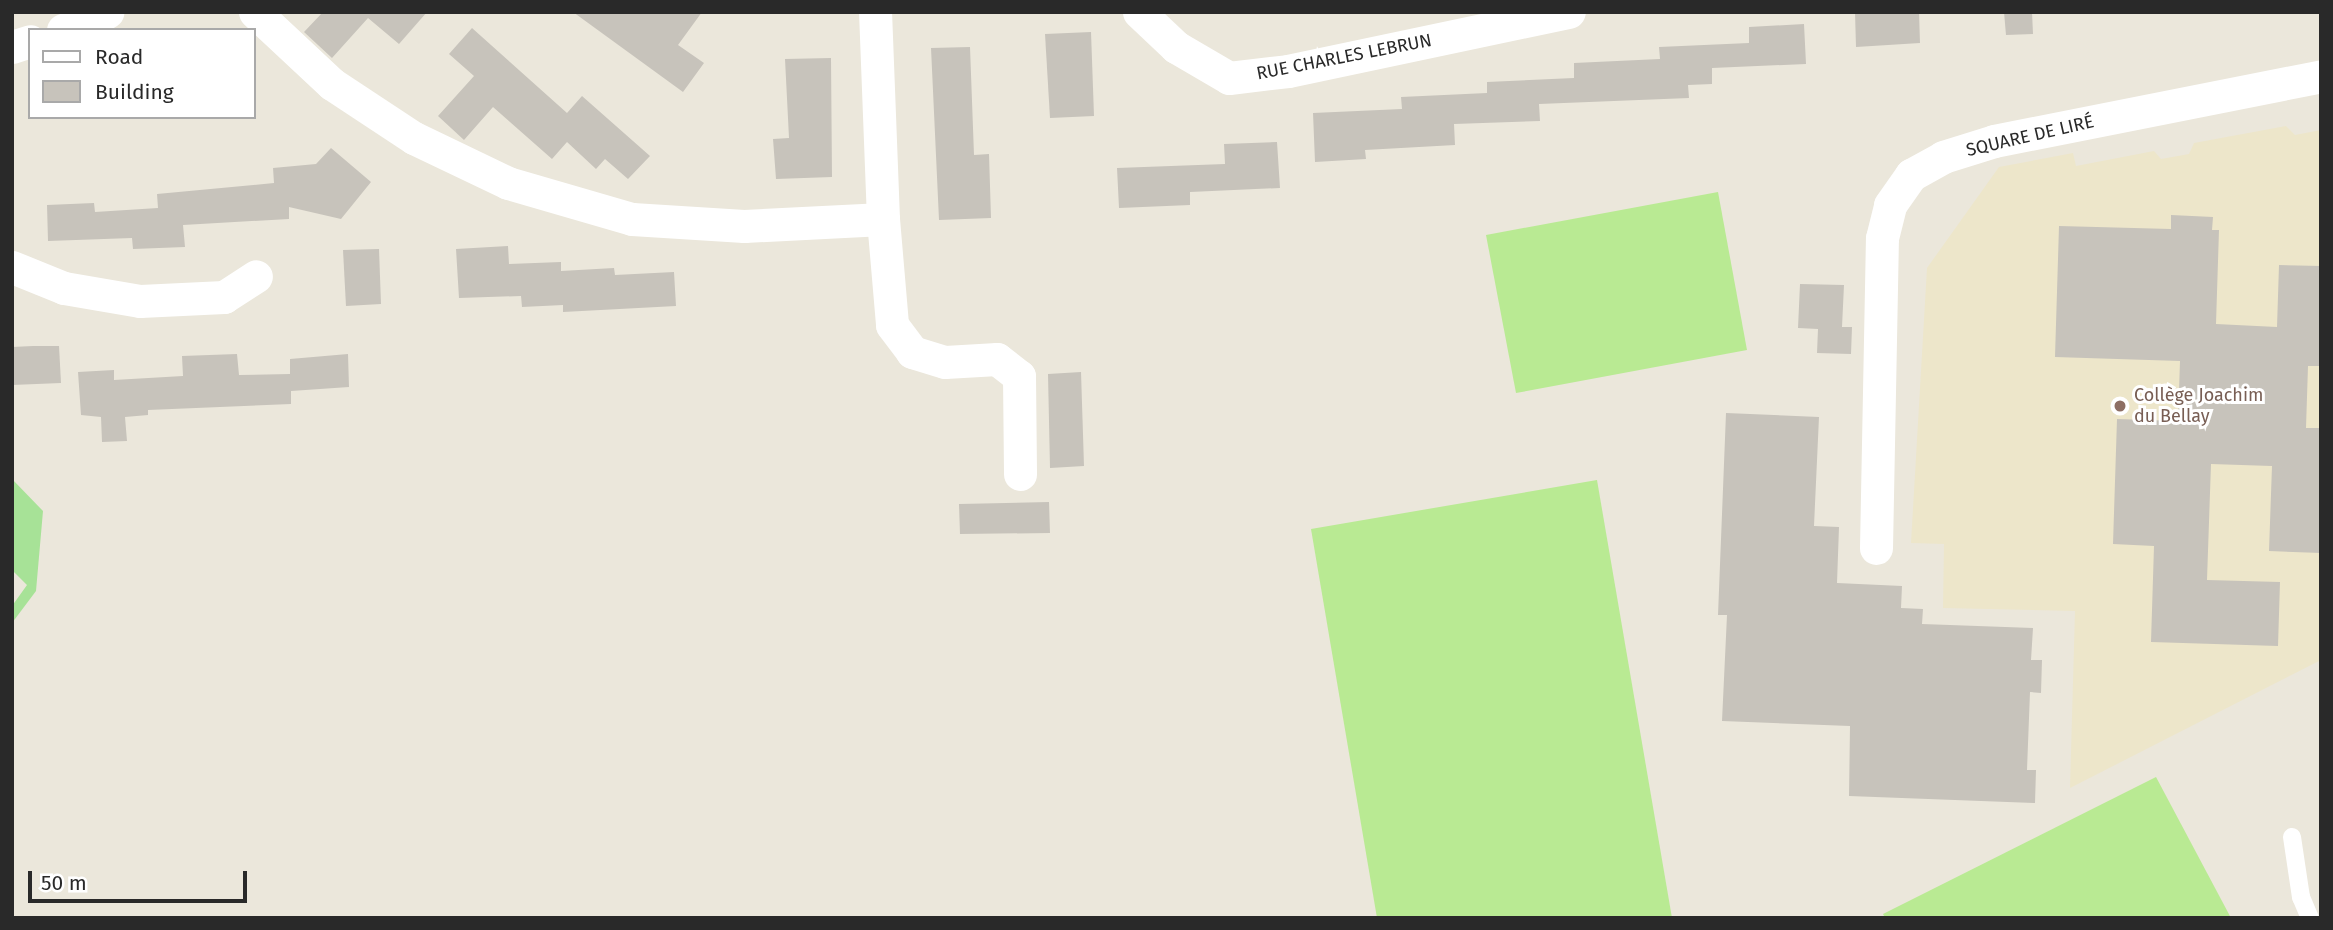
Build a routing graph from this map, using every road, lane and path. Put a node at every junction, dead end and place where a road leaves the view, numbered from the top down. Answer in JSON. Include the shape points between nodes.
{"nodes":[{"id":1,"x":107,"y":12,"type":"edge"},
{"id":2,"x":255,"y":12,"type":"edge"},
{"id":3,"x":875,"y":12,"type":"edge"},
{"id":4,"x":1139,"y":12,"type":"edge"},
{"id":5,"x":1569,"y":12,"type":"edge"},
{"id":6,"x":68,"y":28,"type":"edge"},
{"id":7,"x":2321,"y":76,"type":"edge"},
{"id":8,"x":883,"y":219,"type":"junction"},
{"id":9,"x":12,"y":267,"type":"edge"},
{"id":10,"x":256,"y":276,"type":"dead end"},
{"id":11,"x":1020,"y":474,"type":"dead end"},
{"id":12,"x":1877,"y":548,"type":"dead end"},
{"id":13,"x":2292,"y":837,"type":"dead end"},
{"id":14,"x":2310,"y":918,"type":"edge"}],
"edges":[{"from":1,"to":6,"type":"street"},
{"from":2,"to":8,"type":"street","via":[[332,84],[414,138],[508,183],[607,213],[678,225],[814,225]]},
{"from":3,"to":8,"type":"street"},
{"from":4,"to":5,"type":"street","name":"RUE CHARLES LEBRUN","via":[[1176,47],[1229,78],[1288,71]]},
{"from":7,"to":12,"type":"street","name":"SQUARE DE LIRÉ","via":[[1994,141],[1943,157],[1911,175],[1890,205],[1882,238]]},
{"from":8,"to":11,"type":"street","via":[[892,325],[912,352],[945,362],[997,359],[1019,376]]},
{"from":9,"to":10,"type":"street","via":[[64,288],[140,302],[224,297]]},
{"from":13,"to":14,"type":"lane","via":[[2301,897]]}]}
